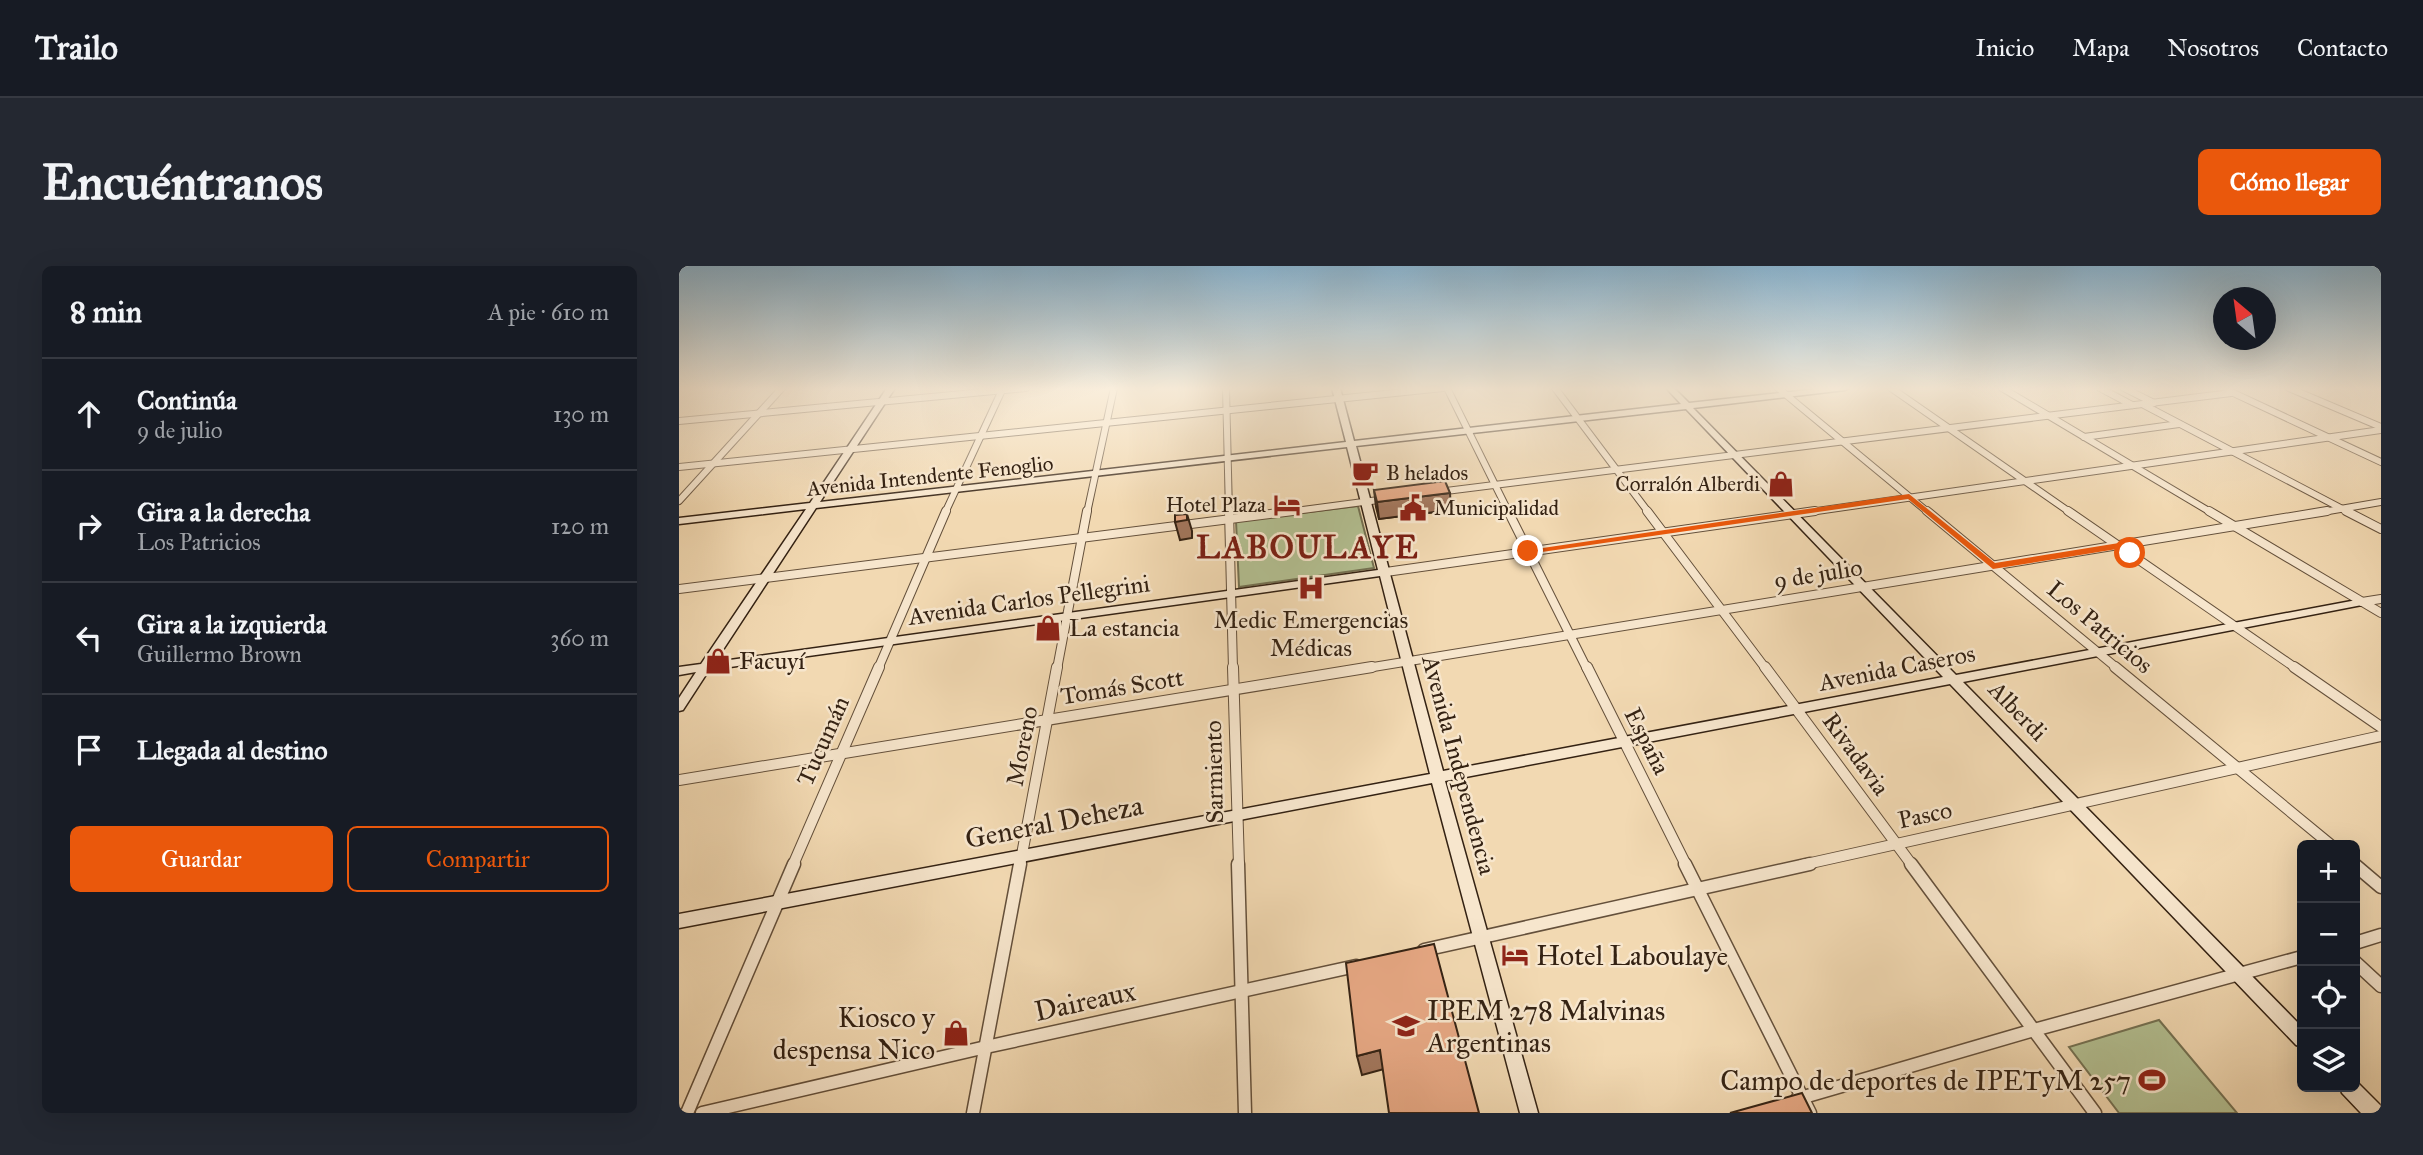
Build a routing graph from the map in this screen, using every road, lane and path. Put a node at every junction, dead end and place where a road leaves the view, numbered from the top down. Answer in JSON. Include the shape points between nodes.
{"nodes":[{"id":1,"x":747,"y":428,"type":"edge"},
{"id":2,"x":864,"y":428,"type":"edge"},
{"id":3,"x":984,"y":428,"type":"edge"},
{"id":4,"x":1053,"y":428,"type":"edge"},
{"id":5,"x":1106,"y":428,"type":"edge"},
{"id":6,"x":1227,"y":428,"type":"edge"},
{"id":7,"x":1347,"y":428,"type":"edge"},
{"id":8,"x":1466,"y":428,"type":"edge"},
{"id":9,"x":1506,"y":428,"type":"edge"},
{"id":10,"x":1584,"y":428,"type":"edge"},
{"id":11,"x":1708,"y":428,"type":"edge"},
{"id":12,"x":1826,"y":428,"type":"edge"},
{"id":13,"x":1961,"y":428,"type":"edge"},
{"id":14,"x":2068,"y":428,"type":"edge"},
{"id":15,"x":2155,"y":428,"type":"edge"},
{"id":16,"x":2188,"y":428,"type":"edge"},
{"id":17,"x":2306,"y":428,"type":"edge"},
{"id":18,"x":1949,"y":429,"type":"junction"},
{"id":19,"x":2381,"y":431,"type":"edge"},
{"id":20,"x":1468,"y":432,"type":"junction"},
{"id":21,"x":980,"y":435,"type":"junction"},
{"id":22,"x":2084,"y":437,"type":"junction"},
{"id":23,"x":2327,"y":437,"type":"junction"},
{"id":24,"x":1842,"y":441,"type":"junction"},
{"id":25,"x":1352,"y":445,"type":"junction"},
{"id":26,"x":849,"y":449,"type":"junction"},
{"id":27,"x":2232,"y":451,"type":"junction"},
{"id":28,"x":1735,"y":455,"type":"junction"},
{"id":29,"x":1226,"y":460,"type":"junction"},
{"id":30,"x":2381,"y":462,"type":"edge"},
{"id":31,"x":713,"y":464,"type":"junction"},
{"id":32,"x":2131,"y":465,"type":"junction"},
{"id":33,"x":679,"y":467,"type":"edge"},
{"id":34,"x":1616,"y":470,"type":"junction"},
{"id":35,"x":1094,"y":474,"type":"junction"},
{"id":36,"x":2024,"y":480,"type":"junction"},
{"id":37,"x":1497,"y":485,"type":"junction"},
{"id":38,"x":955,"y":490,"type":"junction"},
{"id":39,"x":1432,"y":493,"type":"edge"},
{"id":40,"x":1909,"y":497,"type":"junction"},
{"id":41,"x":1392,"y":498,"type":"edge"},
{"id":42,"x":679,"y":501,"type":"edge"},
{"id":43,"x":1366,"y":501,"type":"junction"},
{"id":44,"x":2381,"y":502,"type":"edge"},
{"id":45,"x":812,"y":507,"type":"junction"},
{"id":46,"x":2341,"y":508,"type":"junction"},
{"id":47,"x":1792,"y":513,"type":"junction"},
{"id":48,"x":1229,"y":518,"type":"junction"},
{"id":49,"x":679,"y":522,"type":"edge"},
{"id":50,"x":2235,"y":527,"type":"junction"},
{"id":51,"x":2381,"y":529,"type":"edge"},
{"id":52,"x":1662,"y":532,"type":"junction"},
{"id":53,"x":1084,"y":536,"type":"junction"},
{"id":54,"x":2119,"y":546,"type":"junction"},
{"id":55,"x":1528,"y":551,"type":"junction"},
{"id":56,"x":927,"y":556,"type":"junction"},
{"id":57,"x":1993,"y":566,"type":"junction"},
{"id":58,"x":1386,"y":572,"type":"junction"},
{"id":59,"x":765,"y":579,"type":"junction"},
{"id":60,"x":1864,"y":587,"type":"junction"},
{"id":61,"x":679,"y":589,"type":"edge"},
{"id":62,"x":1232,"y":594,"type":"junction"},
{"id":63,"x":2381,"y":599,"type":"edge"},
{"id":64,"x":2362,"y":602,"type":"junction"},
{"id":65,"x":1720,"y":609,"type":"junction"},
{"id":66,"x":2381,"y":613,"type":"edge"},
{"id":67,"x":1070,"y":615,"type":"junction"},
{"id":68,"x":2236,"y":627,"type":"junction"},
{"id":69,"x":1569,"y":635,"type":"junction"},
{"id":70,"x":891,"y":640,"type":"junction"},
{"id":71,"x":2099,"y":653,"type":"junction"},
{"id":72,"x":1406,"y":662,"type":"junction"},
{"id":73,"x":706,"y":667,"type":"junction"},
{"id":74,"x":679,"y":671,"type":"edge"},
{"id":75,"x":1953,"y":679,"type":"junction"},
{"id":76,"x":1233,"y":691,"type":"junction"},
{"id":77,"x":679,"y":707,"type":"edge"},
{"id":78,"x":1796,"y":708,"type":"junction"},
{"id":79,"x":1048,"y":720,"type":"junction"},
{"id":80,"x":2381,"y":727,"type":"edge"},
{"id":81,"x":2381,"y":736,"type":"edge"},
{"id":82,"x":1623,"y":741,"type":"junction"},
{"id":83,"x":840,"y":754,"type":"junction"},
{"id":84,"x":2238,"y":769,"type":"junction"},
{"id":85,"x":1439,"y":776,"type":"junction"},
{"id":86,"x":679,"y":780,"type":"edge"},
{"id":87,"x":2074,"y":804,"type":"junction"},
{"id":88,"x":1236,"y":814,"type":"junction"},
{"id":89,"x":2325,"y":840,"type":"edge"},
{"id":90,"x":1896,"y":843,"type":"junction"},
{"id":91,"x":1021,"y":855,"type":"junction"},
{"id":92,"x":2360,"y":869,"type":"edge"},
{"id":93,"x":2381,"y":887,"type":"edge"},
{"id":94,"x":1698,"y":890,"type":"junction"},
{"id":95,"x":776,"y":903,"type":"junction"},
{"id":96,"x":679,"y":921,"type":"edge"},
{"id":97,"x":2381,"y":935,"type":"edge"},
{"id":98,"x":1479,"y":938,"type":"junction"},
{"id":99,"x":2360,"y":941,"type":"edge"},
{"id":100,"x":1412,"y":953,"type":"edge"},
{"id":101,"x":2297,"y":958,"type":"edge"},
{"id":102,"x":1373,"y":962,"type":"edge"},
{"id":103,"x":2359,"y":966,"type":"edge"},
{"id":104,"x":2239,"y":973,"type":"junction"},
{"id":105,"x":2381,"y":986,"type":"edge"},
{"id":106,"x":1240,"y":993,"type":"junction"},
{"id":107,"x":2034,"y":1030,"type":"junction"},
{"id":108,"x":2297,"y":1034,"type":"edge"},
{"id":109,"x":986,"y":1047,"type":"junction"},
{"id":110,"x":2354,"y":1092,"type":"edge"},
{"id":111,"x":1802,"y":1098,"type":"junction"},
{"id":112,"x":1780,"y":1104,"type":"edge"},
{"id":113,"x":687,"y":1113,"type":"edge"},
{"id":114,"x":702,"y":1113,"type":"edge"},
{"id":115,"x":974,"y":1113,"type":"edge"},
{"id":116,"x":1245,"y":1113,"type":"edge"},
{"id":117,"x":1529,"y":1113,"type":"edge"},
{"id":118,"x":1809,"y":1113,"type":"edge"},
{"id":119,"x":2095,"y":1113,"type":"edge"},
{"id":120,"x":2374,"y":1113,"type":"edge"}],
"edges":[{"from":1,"to":31,"type":"street"},
{"from":2,"to":26,"type":"main road"},
{"from":3,"to":21,"type":"street","name":"Tucumán"},
{"from":4,"to":21,"type":"street"},
{"from":5,"to":35,"type":"street","name":"Moreno"},
{"from":6,"to":29,"type":"street","name":"Sarmiento"},
{"from":7,"to":25,"type":"main road","name":"Avenida Independencia"},
{"from":8,"to":20,"type":"street","name":"España"},
{"from":9,"to":20,"type":"main road","name":"Avenida Intendente Fenoglio"},
{"from":10,"to":34,"type":"street","name":"Rivadavia"},
{"from":11,"to":28,"type":"main road","name":"Alberdi"},
{"from":12,"to":24,"type":"street","name":"Los Patricios"},
{"from":13,"to":18,"type":"street"},
{"from":14,"to":22,"type":"street"},
{"from":15,"to":22,"type":"street"},
{"from":16,"to":27,"type":"street"},
{"from":17,"to":23,"type":"street"},
{"from":18,"to":24,"type":"street"},
{"from":18,"to":36,"type":"street"},
{"from":19,"to":23,"type":"street"},
{"from":20,"to":25,"type":"main road","name":"Avenida Intendente Fenoglio"},
{"from":20,"to":37,"type":"street","name":"España"},
{"from":21,"to":26,"type":"street"},
{"from":21,"to":38,"type":"street","name":"Tucumán"},
{"from":22,"to":32,"type":"street"},
{"from":23,"to":27,"type":"street"},
{"from":23,"to":30,"type":"street"},
{"from":24,"to":28,"type":"street"},
{"from":24,"to":40,"type":"street","name":"Los Patricios"},
{"from":25,"to":29,"type":"main road","name":"Avenida Intendente Fenoglio"},
{"from":25,"to":43,"type":"main road","name":"Avenida Independencia"},
{"from":26,"to":31,"type":"street"},
{"from":26,"to":45,"type":"main road"},
{"from":27,"to":32,"type":"street"},
{"from":27,"to":46,"type":"street"},
{"from":28,"to":34,"type":"street"},
{"from":28,"to":47,"type":"main road","name":"Alberdi"},
{"from":29,"to":35,"type":"main road","name":"Avenida Intendente Fenoglio"},
{"from":29,"to":48,"type":"street","name":"Sarmiento"},
{"from":31,"to":33,"type":"street"},
{"from":31,"to":42,"type":"street"},
{"from":32,"to":36,"type":"street"},
{"from":32,"to":50,"type":"street"},
{"from":34,"to":37,"type":"street"},
{"from":34,"to":52,"type":"street","name":"Rivadavia"},
{"from":35,"to":38,"type":"main road","name":"Avenida Intendente Fenoglio"},
{"from":35,"to":53,"type":"street","name":"Moreno"},
{"from":36,"to":40,"type":"street"},
{"from":36,"to":54,"type":"street"},
{"from":37,"to":39,"type":"street"},
{"from":37,"to":55,"type":"street","name":"España"},
{"from":38,"to":45,"type":"main road","name":"Avenida Intendente Fenoglio"},
{"from":38,"to":56,"type":"street","name":"Tucumán"},
{"from":40,"to":47,"type":"street"},
{"from":40,"to":57,"type":"street","name":"Los Patricios"},
{"from":41,"to":43,"type":"street"},
{"from":43,"to":48,"type":"street"},
{"from":43,"to":58,"type":"main road","name":"Avenida Independencia"},
{"from":44,"to":46,"type":"street"},
{"from":45,"to":49,"type":"main road","name":"Avenida Intendente Fenoglio"},
{"from":45,"to":59,"type":"main road"},
{"from":46,"to":50,"type":"street"},
{"from":46,"to":51,"type":"street"},
{"from":47,"to":52,"type":"street"},
{"from":47,"to":60,"type":"main road","name":"Alberdi"},
{"from":48,"to":53,"type":"street"},
{"from":48,"to":62,"type":"street","name":"Sarmiento"},
{"from":50,"to":54,"type":"street","name":"9 de julio"},
{"from":50,"to":64,"type":"street"},
{"from":52,"to":55,"type":"street"},
{"from":52,"to":65,"type":"street","name":"Rivadavia"},
{"from":53,"to":56,"type":"street"},
{"from":53,"to":67,"type":"street","name":"Moreno"},
{"from":54,"to":57,"type":"street","name":"9 de julio"},
{"from":54,"to":68,"type":"street"},
{"from":55,"to":58,"type":"street"},
{"from":55,"to":69,"type":"street","name":"España"},
{"from":56,"to":59,"type":"street"},
{"from":56,"to":70,"type":"street","name":"Tucumán"},
{"from":57,"to":60,"type":"street","name":"9 de julio"},
{"from":57,"to":71,"type":"street","name":"Los Patricios"},
{"from":58,"to":62,"type":"main road","name":"Avenida Carlos Pellegrini"},
{"from":58,"to":72,"type":"main road","name":"Avenida Independencia"},
{"from":59,"to":61,"type":"street"},
{"from":59,"to":73,"type":"main road"},
{"from":60,"to":65,"type":"street","name":"9 de julio"},
{"from":60,"to":75,"type":"main road","name":"Alberdi"},
{"from":62,"to":67,"type":"main road","name":"Avenida Carlos Pellegrini"},
{"from":62,"to":76,"type":"street","name":"Sarmiento"},
{"from":63,"to":64,"type":"street"},
{"from":64,"to":66,"type":"street"},
{"from":64,"to":68,"type":"main road","name":"Avenida Caseros"},
{"from":65,"to":69,"type":"street","name":"9 de julio"},
{"from":65,"to":78,"type":"street","name":"Rivadavia"},
{"from":67,"to":70,"type":"main road","name":"Avenida Carlos Pellegrini"},
{"from":67,"to":79,"type":"street","name":"Moreno"},
{"from":68,"to":71,"type":"main road","name":"Avenida Caseros"},
{"from":68,"to":80,"type":"street"},
{"from":69,"to":72,"type":"street","name":"9 de julio"},
{"from":69,"to":82,"type":"street","name":"España"},
{"from":70,"to":73,"type":"main road","name":"Avenida Carlos Pellegrini"},
{"from":70,"to":83,"type":"street","name":"Tucumán"},
{"from":71,"to":75,"type":"main road","name":"Avenida Caseros"},
{"from":71,"to":84,"type":"street","name":"Los Patricios"},
{"from":72,"to":76,"type":"street","name":"Tomás Scott"},
{"from":72,"to":85,"type":"main road","name":"Avenida Independencia"},
{"from":73,"to":74,"type":"main road","name":"Avenida Carlos Pellegrini"},
{"from":73,"to":77,"type":"main road"},
{"from":75,"to":78,"type":"main road","name":"Avenida Caseros"},
{"from":75,"to":87,"type":"main road","name":"Alberdi"},
{"from":76,"to":79,"type":"street","name":"Tomás Scott"},
{"from":76,"to":88,"type":"street","name":"Sarmiento"},
{"from":78,"to":82,"type":"main road","name":"Avenida Caseros"},
{"from":78,"to":90,"type":"street","name":"Rivadavia"},
{"from":79,"to":83,"type":"street","name":"Tomás Scott"},
{"from":79,"to":91,"type":"street","name":"Moreno"},
{"from":81,"to":84,"type":"street","name":"Pasco"},
{"from":82,"to":85,"type":"main road","name":"Avenida Caseros"},
{"from":82,"to":94,"type":"street","name":"España"},
{"from":83,"to":86,"type":"street","name":"Tomás Scott"},
{"from":83,"to":95,"type":"street","name":"Tucumán"},
{"from":84,"to":87,"type":"street","name":"Pasco"},
{"from":84,"to":89,"type":"street","name":"Los Patricios"},
{"from":85,"to":88,"type":"main road","name":"General Deheza"},
{"from":85,"to":98,"type":"main road","name":"Avenida Independencia"},
{"from":87,"to":90,"type":"street","name":"Pasco"},
{"from":87,"to":104,"type":"main road","name":"Alberdi"},
{"from":88,"to":91,"type":"main road","name":"General Deheza"},
{"from":88,"to":106,"type":"street","name":"Sarmiento"},
{"from":90,"to":94,"type":"street","name":"Pasco"},
{"from":90,"to":107,"type":"street","name":"Rivadavia"},
{"from":91,"to":95,"type":"main road","name":"General Deheza"},
{"from":91,"to":109,"type":"street","name":"Moreno"},
{"from":92,"to":93,"type":"street"},
{"from":94,"to":98,"type":"street","name":"Pasco"},
{"from":94,"to":111,"type":"street","name":"España"},
{"from":95,"to":96,"type":"main road","name":"General Deheza"},
{"from":95,"to":113,"type":"street","name":"Tucumán"},
{"from":97,"to":99,"type":"street"},
{"from":98,"to":100,"type":"street"},
{"from":98,"to":117,"type":"main road","name":"Avenida Independencia"},
{"from":101,"to":104,"type":"street"},
{"from":102,"to":106,"type":"street","name":"Daireaux"},
{"from":103,"to":105,"type":"street"},
{"from":104,"to":107,"type":"street"},
{"from":104,"to":108,"type":"main road","name":"Alberdi"},
{"from":106,"to":109,"type":"street","name":"Daireaux"},
{"from":106,"to":116,"type":"street","name":"Sarmiento"},
{"from":107,"to":111,"type":"street"},
{"from":107,"to":119,"type":"street","name":"Rivadavia"},
{"from":109,"to":114,"type":"street","name":"Daireaux"},
{"from":109,"to":115,"type":"street","name":"Moreno"},
{"from":110,"to":120,"type":"main road"},
{"from":111,"to":112,"type":"street"},
{"from":111,"to":118,"type":"street","name":"España"}]}
